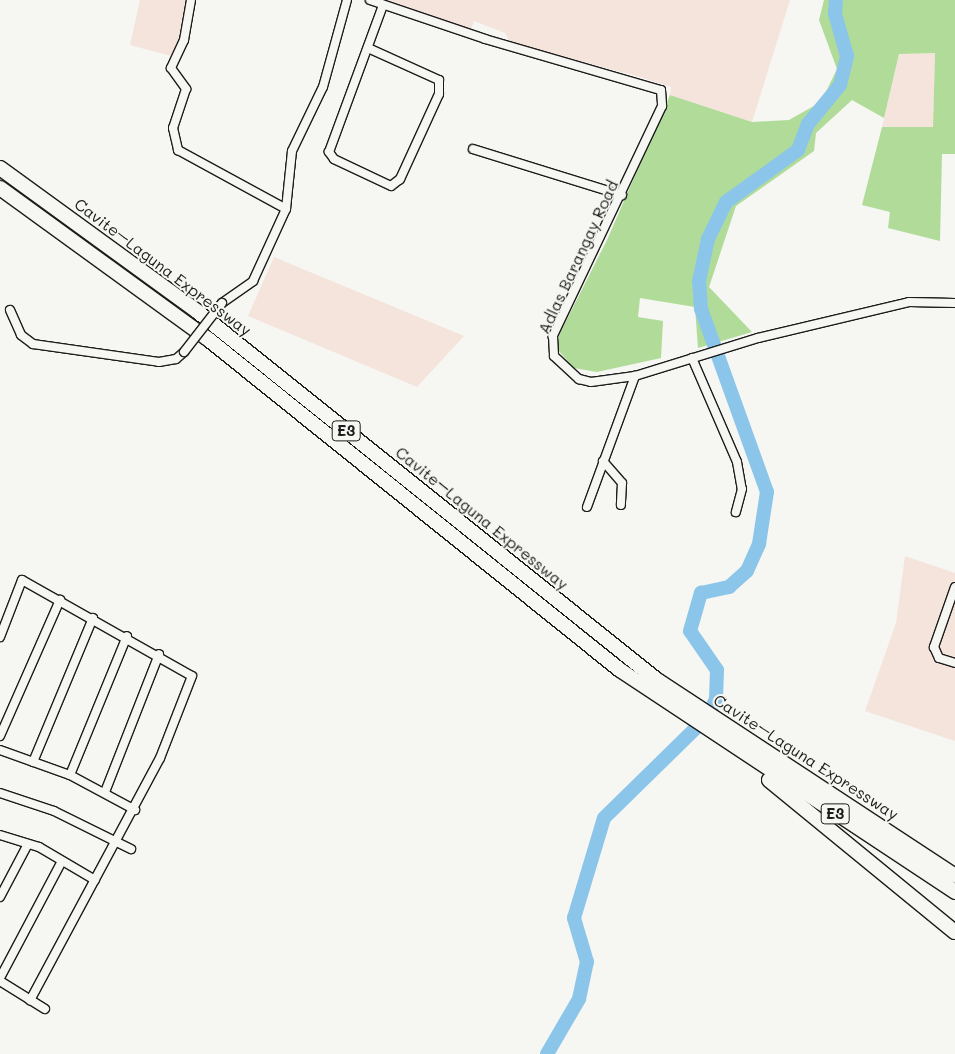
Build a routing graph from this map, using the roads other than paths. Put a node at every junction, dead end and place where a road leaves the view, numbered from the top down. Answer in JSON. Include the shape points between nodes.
{"nodes":[{"id":1,"x":191,"y":0,"type":"edge"},
{"id":2,"x":347,"y":0,"type":"edge"},
{"id":3,"x":370,"y":0,"type":"edge"},
{"id":4,"x":383,"y":5,"type":"junction"},
{"id":5,"x":368,"y":48,"type":"junction"},
{"id":6,"x":473,"y":149,"type":"dead end"},
{"id":7,"x":0,"y":168,"type":"edge"},
{"id":8,"x":0,"y":188,"type":"edge"},
{"id":9,"x":622,"y":195,"type":"junction"},
{"id":10,"x":286,"y":209,"type":"junction"},
{"id":11,"x":955,"y":303,"type":"edge"},
{"id":12,"x":10,"y":310,"type":"dead end"},
{"id":13,"x":692,"y":358,"type":"junction"},
{"id":14,"x":635,"y":376,"type":"junction"},
{"id":15,"x":604,"y":461,"type":"junction"},
{"id":16,"x":621,"y":505,"type":"dead end"},
{"id":17,"x":587,"y":507,"type":"dead end"},
{"id":18,"x":736,"y":512,"type":"dead end"},
{"id":19,"x":955,"y":587,"type":"edge"},
{"id":20,"x":60,"y":600,"type":"junction"},
{"id":21,"x":93,"y":618,"type":"junction"},
{"id":22,"x":127,"y":636,"type":"junction"},
{"id":23,"x":0,"y":637,"type":"edge"},
{"id":24,"x":159,"y":654,"type":"junction"},
{"id":25,"x":955,"y":664,"type":"edge"},
{"id":26,"x":718,"y":729,"type":"junction"},
{"id":27,"x":0,"y":736,"type":"edge"},
{"id":28,"x":0,"y":750,"type":"edge"},
{"id":29,"x":33,"y":762,"type":"junction"},
{"id":30,"x":70,"y":775,"type":"junction"},
{"id":31,"x":105,"y":792,"type":"junction"},
{"id":32,"x":0,"y":793,"type":"edge"},
{"id":33,"x":135,"y":810,"type":"junction"},
{"id":34,"x":0,"y":835,"type":"edge"},
{"id":35,"x":28,"y":844,"type":"junction"},
{"id":36,"x":115,"y":844,"type":"junction"},
{"id":37,"x":131,"y":849,"type":"dead end"},
{"id":38,"x":62,"y":861,"type":"junction"},
{"id":39,"x":955,"y":876,"type":"edge"},
{"id":40,"x":95,"y":880,"type":"junction"},
{"id":41,"x":955,"y":892,"type":"edge"},
{"id":42,"x":0,"y":897,"type":"edge"},
{"id":43,"x":955,"y":932,"type":"edge"},
{"id":44,"x":0,"y":979,"type":"edge"},
{"id":45,"x":30,"y":1000,"type":"junction"},
{"id":46,"x":44,"y":1009,"type":"dead end"}],
"edges":[{"from":1,"to":10,"type":"street","via":[[184,40],[171,68],[186,89],[173,128],[178,150]]},
{"from":2,"to":10,"type":"street","via":[[323,86],[292,151]]},
{"from":3,"to":4,"type":"street","name":"Adlas Barangay Road"},
{"from":4,"to":5,"type":"street"},
{"from":4,"to":9,"type":"street","name":"Adlas Barangay Road","via":[[492,42],[661,90],[662,106]]},
{"from":5,"to":5,"type":"street","via":[[439,80],[438,94],[404,171],[391,186],[329,155]]},
{"from":6,"to":9,"type":"street"},
{"from":7,"to":26,"type":"highway","name":"Cavite–Laguna Expressway","number":"E3","via":[[198,312]]},
{"from":8,"to":26,"type":"highway","name":"Cavite–Laguna Expressway","number":"E3","via":[[208,339],[679,713]]},
{"from":9,"to":14,"type":"street","name":"Adlas Barangay Road","via":[[552,346],[559,364],[579,379],[591,382]]},
{"from":10,"to":12,"type":"street","bridge":true,"via":[[253,281],[222,303],[176,359],[159,362],[33,344],[20,335]]},
{"from":11,"to":13,"type":"street","name":"Adlas Barangay Road","via":[[909,302],[724,347]]},
{"from":13,"to":14,"type":"street","name":"Adlas Barangay Road"},
{"from":13,"to":18,"type":"street","via":[[737,462],[742,489]]},
{"from":14,"to":15,"type":"street"},
{"from":15,"to":16,"type":"street","via":[[622,483]]},
{"from":15,"to":17,"type":"street"},
{"from":19,"to":25,"type":"street","via":[[934,646],[936,656]]},
{"from":20,"to":21,"type":"street"},
{"from":20,"to":23,"type":"street","via":[[22,580]]},
{"from":20,"to":27,"type":"street"},
{"from":21,"to":22,"type":"street"},
{"from":21,"to":29,"type":"street"},
{"from":22,"to":24,"type":"street"},
{"from":22,"to":30,"type":"street"},
{"from":24,"to":31,"type":"street"},
{"from":24,"to":33,"type":"street","via":[[192,676]]},
{"from":26,"to":39,"type":"highway","name":"Cavite–Laguna Expressway","number":"E3"},
{"from":26,"to":41,"type":"highway","name":"Cavite–Laguna Expressway","number":"E3"},
{"from":26,"to":43,"type":"highway"},
{"from":28,"to":29,"type":"street"},
{"from":29,"to":30,"type":"street"},
{"from":30,"to":31,"type":"street"},
{"from":31,"to":33,"type":"street"},
{"from":32,"to":36,"type":"street","via":[[54,811]]},
{"from":33,"to":36,"type":"street"},
{"from":34,"to":35,"type":"street"},
{"from":35,"to":38,"type":"street"},
{"from":35,"to":42,"type":"street"},
{"from":36,"to":37,"type":"street"},
{"from":36,"to":40,"type":"street"},
{"from":38,"to":40,"type":"street"},
{"from":38,"to":44,"type":"street"},
{"from":40,"to":45,"type":"street"},
{"from":44,"to":45,"type":"street"},
{"from":45,"to":46,"type":"street"}]}
